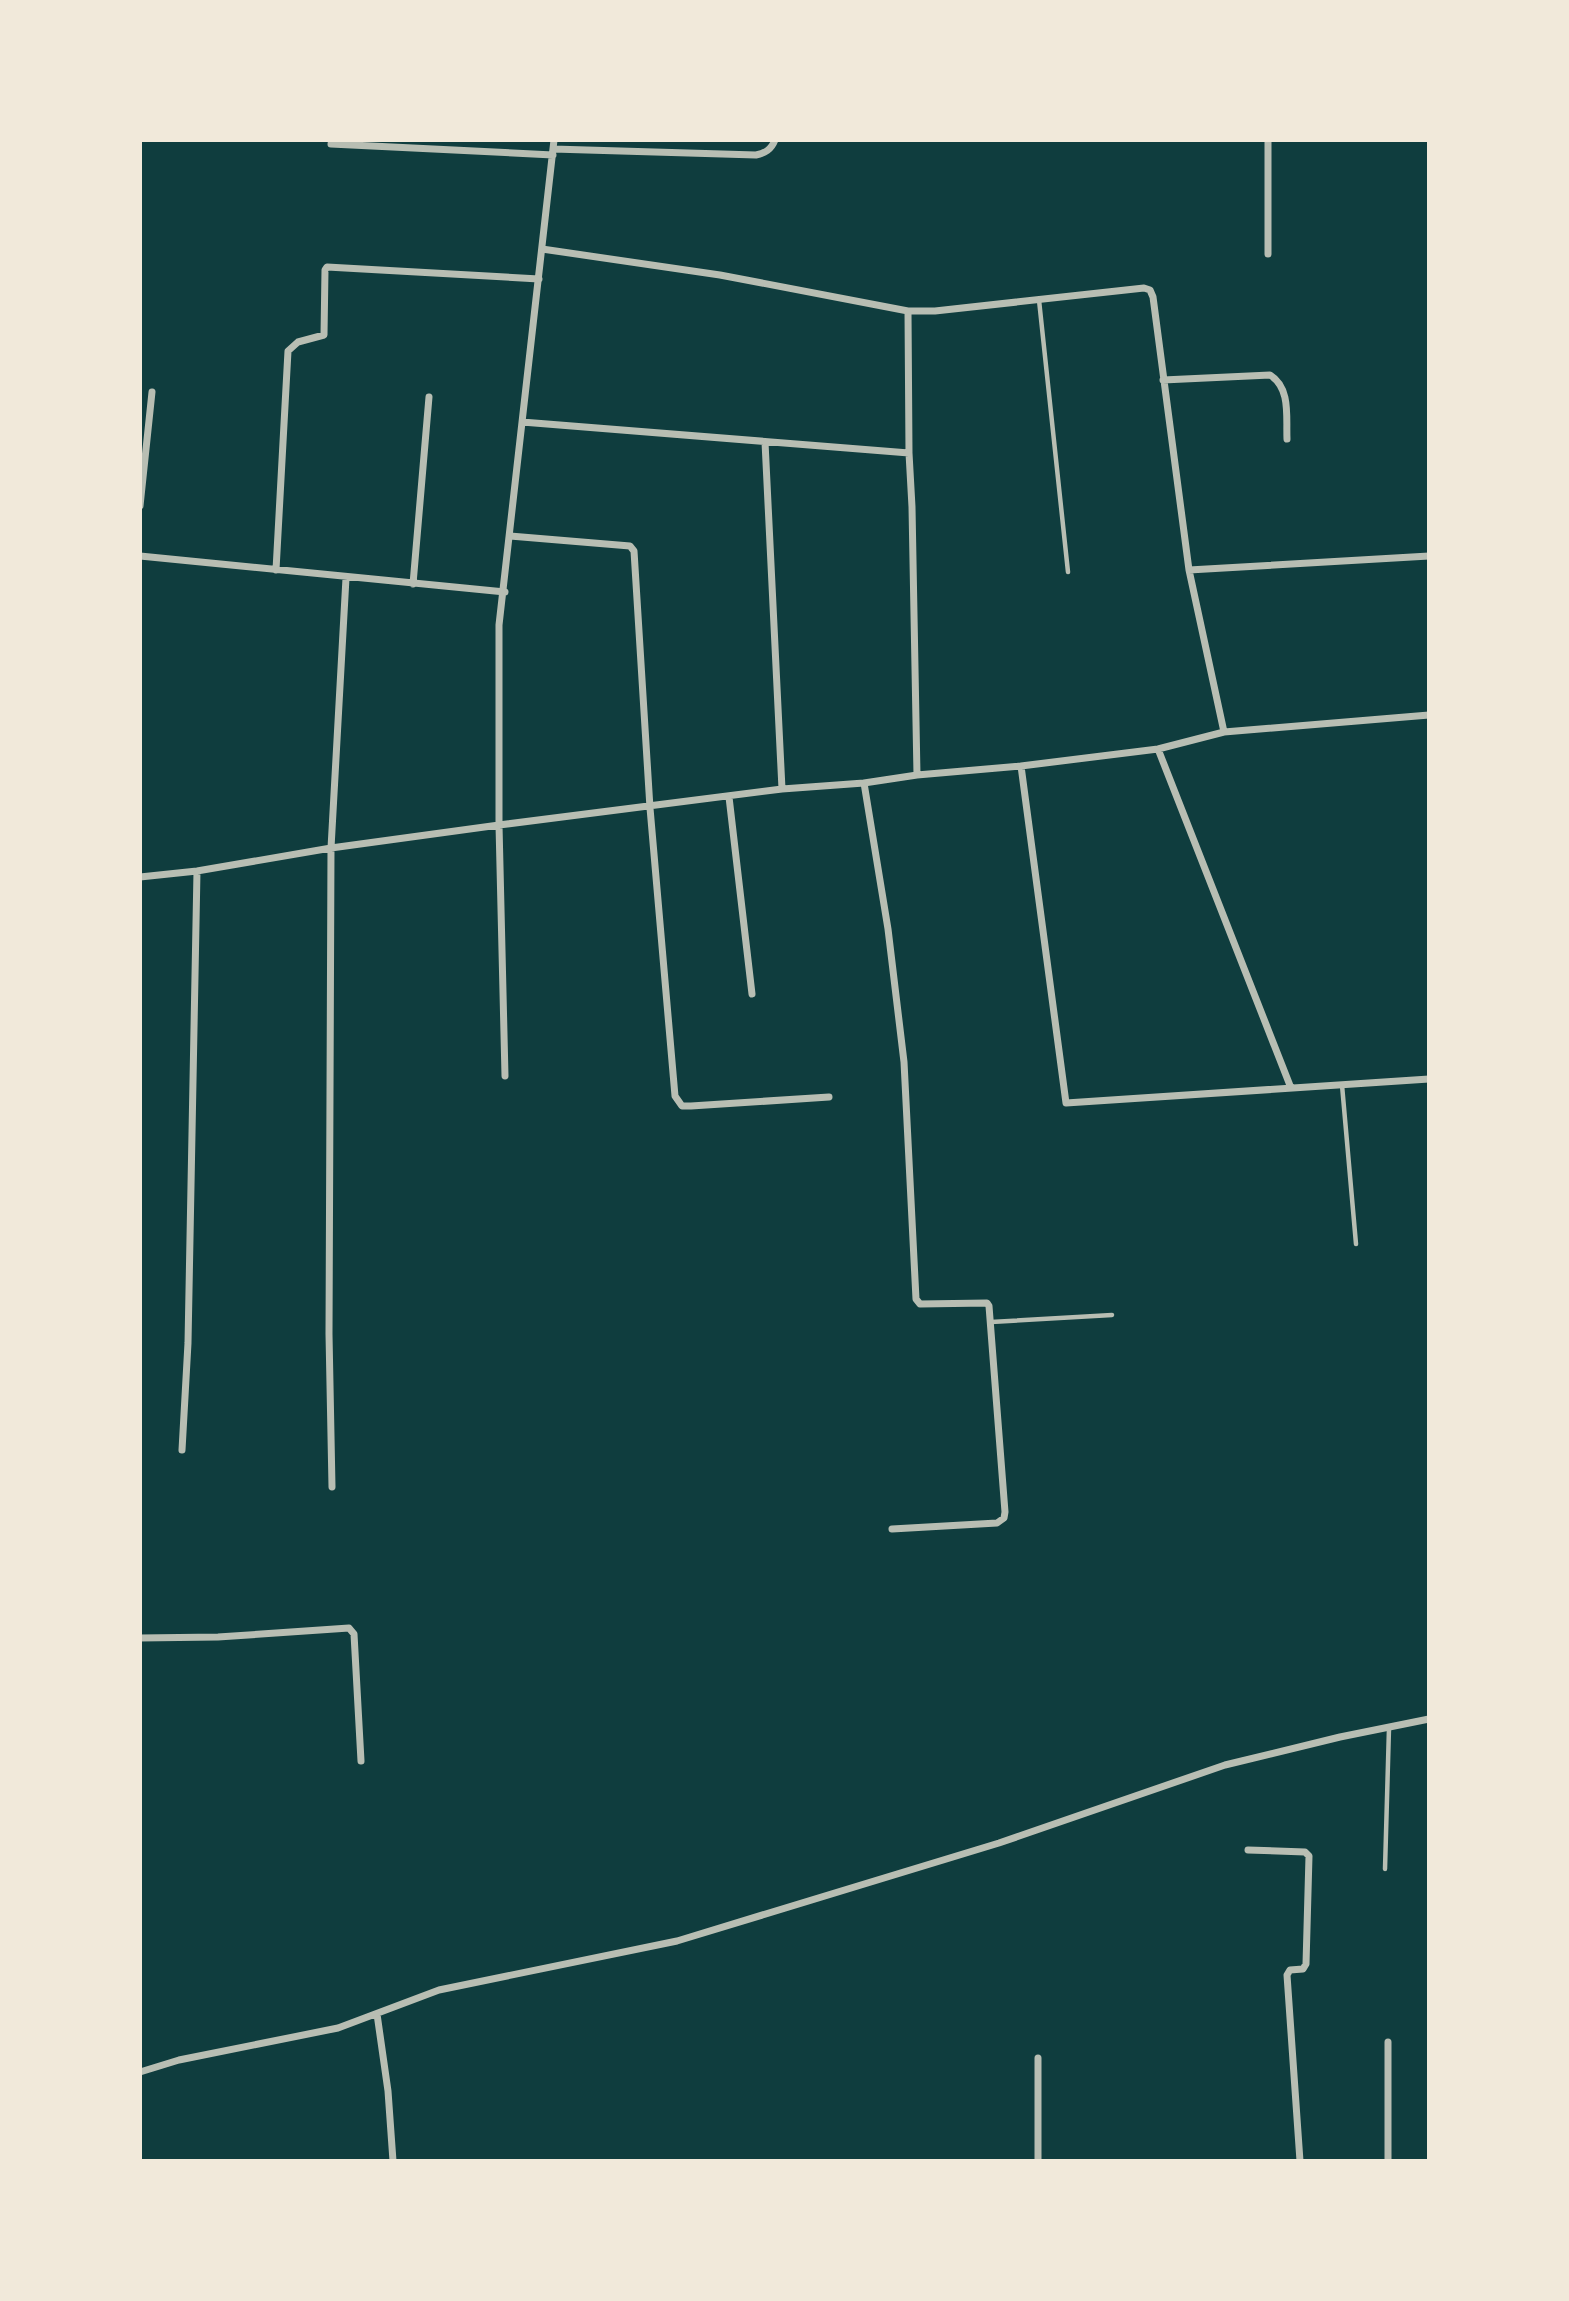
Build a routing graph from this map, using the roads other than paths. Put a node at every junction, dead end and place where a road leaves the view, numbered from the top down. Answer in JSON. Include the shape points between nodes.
{"nodes":[{"id":1,"x":554,"y":140,"type":"edge"},
{"id":2,"x":775,"y":140,"type":"edge"},
{"id":3,"x":1268,"y":140,"type":"edge"},
{"id":4,"x":331,"y":144,"type":"dead end"},
{"id":5,"x":553,"y":152,"type":"junction"},
{"id":6,"x":542,"y":249,"type":"junction"},
{"id":7,"x":1268,"y":254,"type":"dead end"},
{"id":8,"x":539,"y":279,"type":"junction"},
{"id":9,"x":1039,"y":300,"type":"junction"},
{"id":10,"x":908,"y":311,"type":"junction"},
{"id":11,"x":1163,"y":380,"type":"junction"},
{"id":12,"x":152,"y":392,"type":"dead end"},
{"id":13,"x":429,"y":397,"type":"dead end"},
{"id":14,"x":522,"y":422,"type":"junction"},
{"id":15,"x":1287,"y":439,"type":"dead end"},
{"id":16,"x":765,"y":442,"type":"junction"},
{"id":17,"x":909,"y":453,"type":"junction"},
{"id":18,"x":140,"y":506,"type":"edge"},
{"id":19,"x":510,"y":536,"type":"junction"},
{"id":20,"x":140,"y":556,"type":"edge"},
{"id":21,"x":1429,"y":556,"type":"edge"},
{"id":22,"x":276,"y":570,"type":"junction"},
{"id":23,"x":1189,"y":570,"type":"junction"},
{"id":24,"x":1068,"y":572,"type":"dead end"},
{"id":25,"x":346,"y":578,"type":"junction"},
{"id":26,"x":413,"y":584,"type":"junction"},
{"id":27,"x":505,"y":592,"type":"junction"},
{"id":28,"x":1429,"y":715,"type":"edge"},
{"id":29,"x":1223,"y":732,"type":"junction"},
{"id":30,"x":1158,"y":749,"type":"junction"},
{"id":31,"x":1021,"y":766,"type":"junction"},
{"id":32,"x":917,"y":775,"type":"junction"},
{"id":33,"x":864,"y":783,"type":"junction"},
{"id":34,"x":782,"y":789,"type":"junction"},
{"id":35,"x":729,"y":797,"type":"junction"},
{"id":36,"x":650,"y":808,"type":"junction"},
{"id":37,"x":499,"y":825,"type":"junction"},
{"id":38,"x":331,"y":849,"type":"junction"},
{"id":39,"x":197,"y":871,"type":"junction"},
{"id":40,"x":140,"y":877,"type":"edge"},
{"id":41,"x":752,"y":994,"type":"dead end"},
{"id":42,"x":505,"y":1076,"type":"dead end"},
{"id":43,"x":1429,"y":1079,"type":"edge"},
{"id":44,"x":1342,"y":1084,"type":"junction"},
{"id":45,"x":1290,"y":1088,"type":"junction"},
{"id":46,"x":829,"y":1097,"type":"dead end"},
{"id":47,"x":1356,"y":1244,"type":"dead end"},
{"id":48,"x":1112,"y":1315,"type":"dead end"},
{"id":49,"x":990,"y":1322,"type":"junction"},
{"id":50,"x":183,"y":1450,"type":"dead end"},
{"id":51,"x":332,"y":1487,"type":"dead end"},
{"id":52,"x":892,"y":1529,"type":"dead end"},
{"id":53,"x":140,"y":1638,"type":"edge"},
{"id":54,"x":1429,"y":1718,"type":"edge"},
{"id":55,"x":1389,"y":1727,"type":"junction"},
{"id":56,"x":361,"y":1761,"type":"dead end"},
{"id":57,"x":1248,"y":1850,"type":"dead end"},
{"id":58,"x":1385,"y":1869,"type":"dead end"},
{"id":59,"x":377,"y":2014,"type":"junction"},
{"id":60,"x":1388,"y":2042,"type":"dead end"},
{"id":61,"x":1038,"y":2058,"type":"dead end"},
{"id":62,"x":140,"y":2072,"type":"edge"},
{"id":63,"x":393,"y":2161,"type":"edge"},
{"id":64,"x":1038,"y":2161,"type":"edge"},
{"id":65,"x":1300,"y":2161,"type":"edge"},
{"id":66,"x":1388,"y":2161,"type":"edge"}],
"edges":[{"from":1,"to":5,"type":"street"},
{"from":2,"to":5,"type":"street","via":[[765,153],[755,155]]},
{"from":3,"to":7,"type":"street"},
{"from":4,"to":5,"type":"street"},
{"from":5,"to":6,"type":"street"},
{"from":6,"to":8,"type":"street"},
{"from":6,"to":10,"type":"street","via":[[708,273]]},
{"from":8,"to":14,"type":"street"},
{"from":8,"to":22,"type":"street","via":[[327,267],[324,335],[298,342],[288,351]]},
{"from":9,"to":10,"type":"street"},
{"from":9,"to":11,"type":"street","via":[[1150,290]]},
{"from":9,"to":24,"type":"lane"},
{"from":10,"to":17,"type":"street"},
{"from":11,"to":15,"type":"street","via":[[1270,375],[1284,390]]},
{"from":11,"to":23,"type":"street"},
{"from":12,"to":18,"type":"street"},
{"from":13,"to":26,"type":"street"},
{"from":14,"to":16,"type":"street"},
{"from":14,"to":19,"type":"street"},
{"from":16,"to":17,"type":"street"},
{"from":16,"to":34,"type":"street"},
{"from":17,"to":32,"type":"street"},
{"from":19,"to":27,"type":"street"},
{"from":19,"to":36,"type":"street","via":[[633,548]]},
{"from":20,"to":22,"type":"street"},
{"from":21,"to":23,"type":"street"},
{"from":22,"to":25,"type":"street"},
{"from":23,"to":29,"type":"street"},
{"from":25,"to":26,"type":"street"},
{"from":25,"to":38,"type":"street"},
{"from":26,"to":27,"type":"street"},
{"from":27,"to":37,"type":"street","via":[[499,625]]},
{"from":28,"to":29,"type":"street"},
{"from":29,"to":30,"type":"street"},
{"from":30,"to":31,"type":"street"},
{"from":30,"to":45,"type":"street"},
{"from":31,"to":32,"type":"street"},
{"from":31,"to":45,"type":"street","via":[[1066,1103]]},
{"from":32,"to":33,"type":"street"},
{"from":33,"to":34,"type":"street"},
{"from":33,"to":49,"type":"street","via":[[904,1062],[916,1299],[920,1304],[987,1303]]},
{"from":34,"to":35,"type":"street"},
{"from":35,"to":36,"type":"street"},
{"from":35,"to":41,"type":"street"},
{"from":36,"to":37,"type":"street"},
{"from":36,"to":46,"type":"street","via":[[678,1102],[691,1107]]},
{"from":37,"to":38,"type":"street"},
{"from":37,"to":42,"type":"street"},
{"from":38,"to":39,"type":"street"},
{"from":38,"to":51,"type":"street"},
{"from":39,"to":40,"type":"street"},
{"from":39,"to":50,"type":"street"},
{"from":43,"to":44,"type":"street"},
{"from":44,"to":45,"type":"street"},
{"from":44,"to":47,"type":"lane"},
{"from":48,"to":49,"type":"lane"},
{"from":49,"to":52,"type":"street","via":[[1004,1518],[996,1523]]},
{"from":53,"to":56,"type":"street","via":[[349,1628],[354,1634]]},
{"from":54,"to":55,"type":"street"},
{"from":55,"to":58,"type":"lane"},
{"from":55,"to":59,"type":"street","via":[[1225,1765],[999,1843],[677,1941],[439,1990]]},
{"from":57,"to":65,"type":"street","via":[[1310,1856],[1306,1964],[1287,1975]]},
{"from":59,"to":62,"type":"street","via":[[338,2028]]},
{"from":59,"to":63,"type":"street"},
{"from":60,"to":66,"type":"street"},
{"from":61,"to":64,"type":"street"}]}
